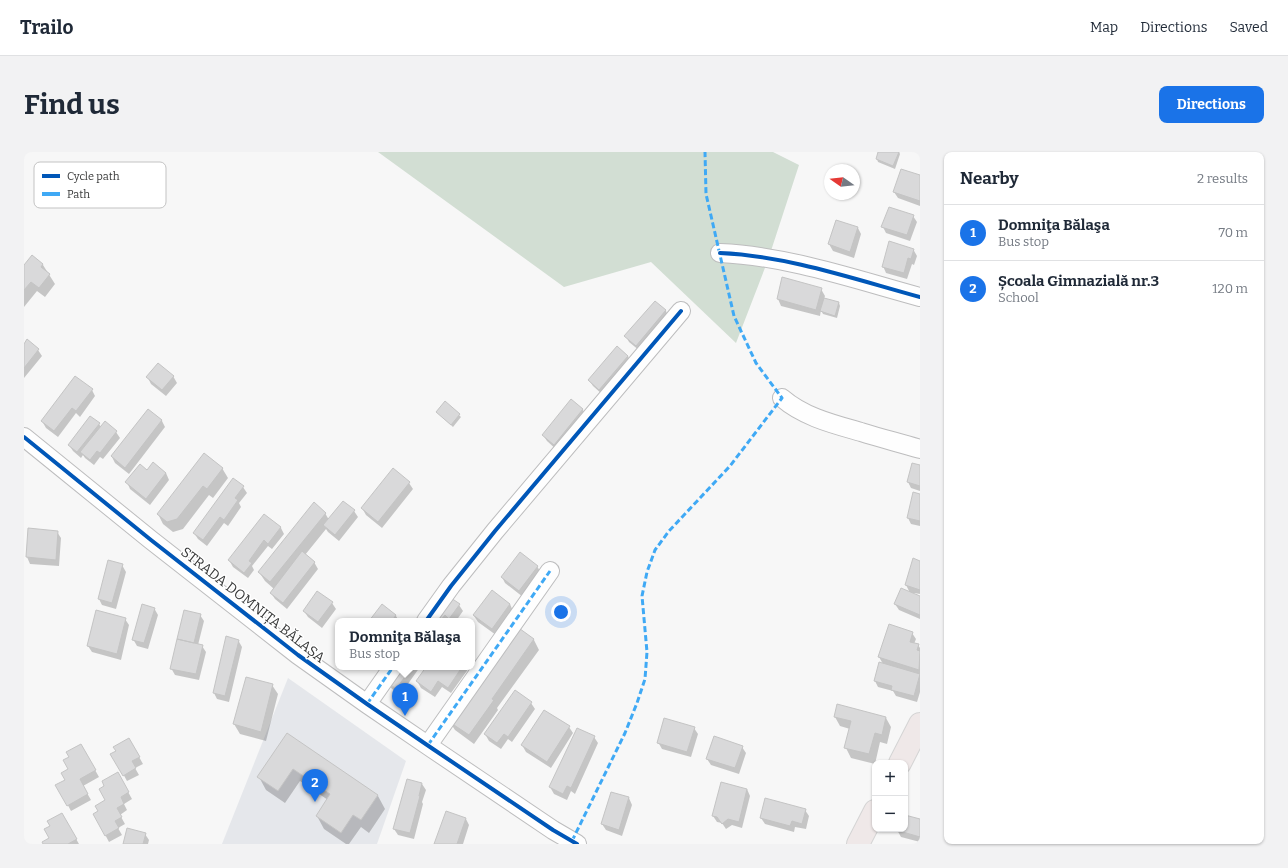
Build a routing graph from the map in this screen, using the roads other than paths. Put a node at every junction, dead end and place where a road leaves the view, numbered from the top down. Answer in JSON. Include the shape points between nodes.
{"nodes":[{"id":1,"x":720,"y":253,"type":"dead end"},
{"id":2,"x":920,"y":297,"type":"edge"},
{"id":3,"x":681,"y":311,"type":"dead end"},
{"id":4,"x":782,"y":398,"type":"dead end"},
{"id":5,"x":24,"y":437,"type":"edge"},
{"id":6,"x":920,"y":449,"type":"edge"},
{"id":7,"x":550,"y":571,"type":"dead end"},
{"id":8,"x":428,"y":618,"type":"edge"},
{"id":9,"x":391,"y":670,"type":"edge"},
{"id":10,"x":367,"y":704,"type":"junction"},
{"id":11,"x":920,"y":724,"type":"edge"},
{"id":12,"x":428,"y":745,"type":"junction"},
{"id":13,"x":902,"y":760,"type":"edge"},
{"id":14,"x":872,"y":817,"type":"edge"},
{"id":15,"x":577,"y":844,"type":"edge"},
{"id":16,"x":858,"y":844,"type":"edge"}],
"edges":[{"from":1,"to":2,"type":"street","via":[[786,261]]},
{"from":3,"to":8,"type":"street","via":[[495,531]]},
{"from":4,"to":6,"type":"street","via":[[796,410],[837,426]]},
{"from":5,"to":10,"type":"street","name":"STRADA DOMNIȚA BĂLAȘA","via":[[223,597]]},
{"from":7,"to":12,"type":"street"},
{"from":9,"to":10,"type":"street"},
{"from":10,"to":12,"type":"street","name":"STRADA DOMNIȚA BĂLAȘA"},
{"from":11,"to":13,"type":"main road"},
{"from":12,"to":15,"type":"street","name":"STRADA DOMNIȚA BĂLAȘA"},
{"from":14,"to":16,"type":"main road"}]}
